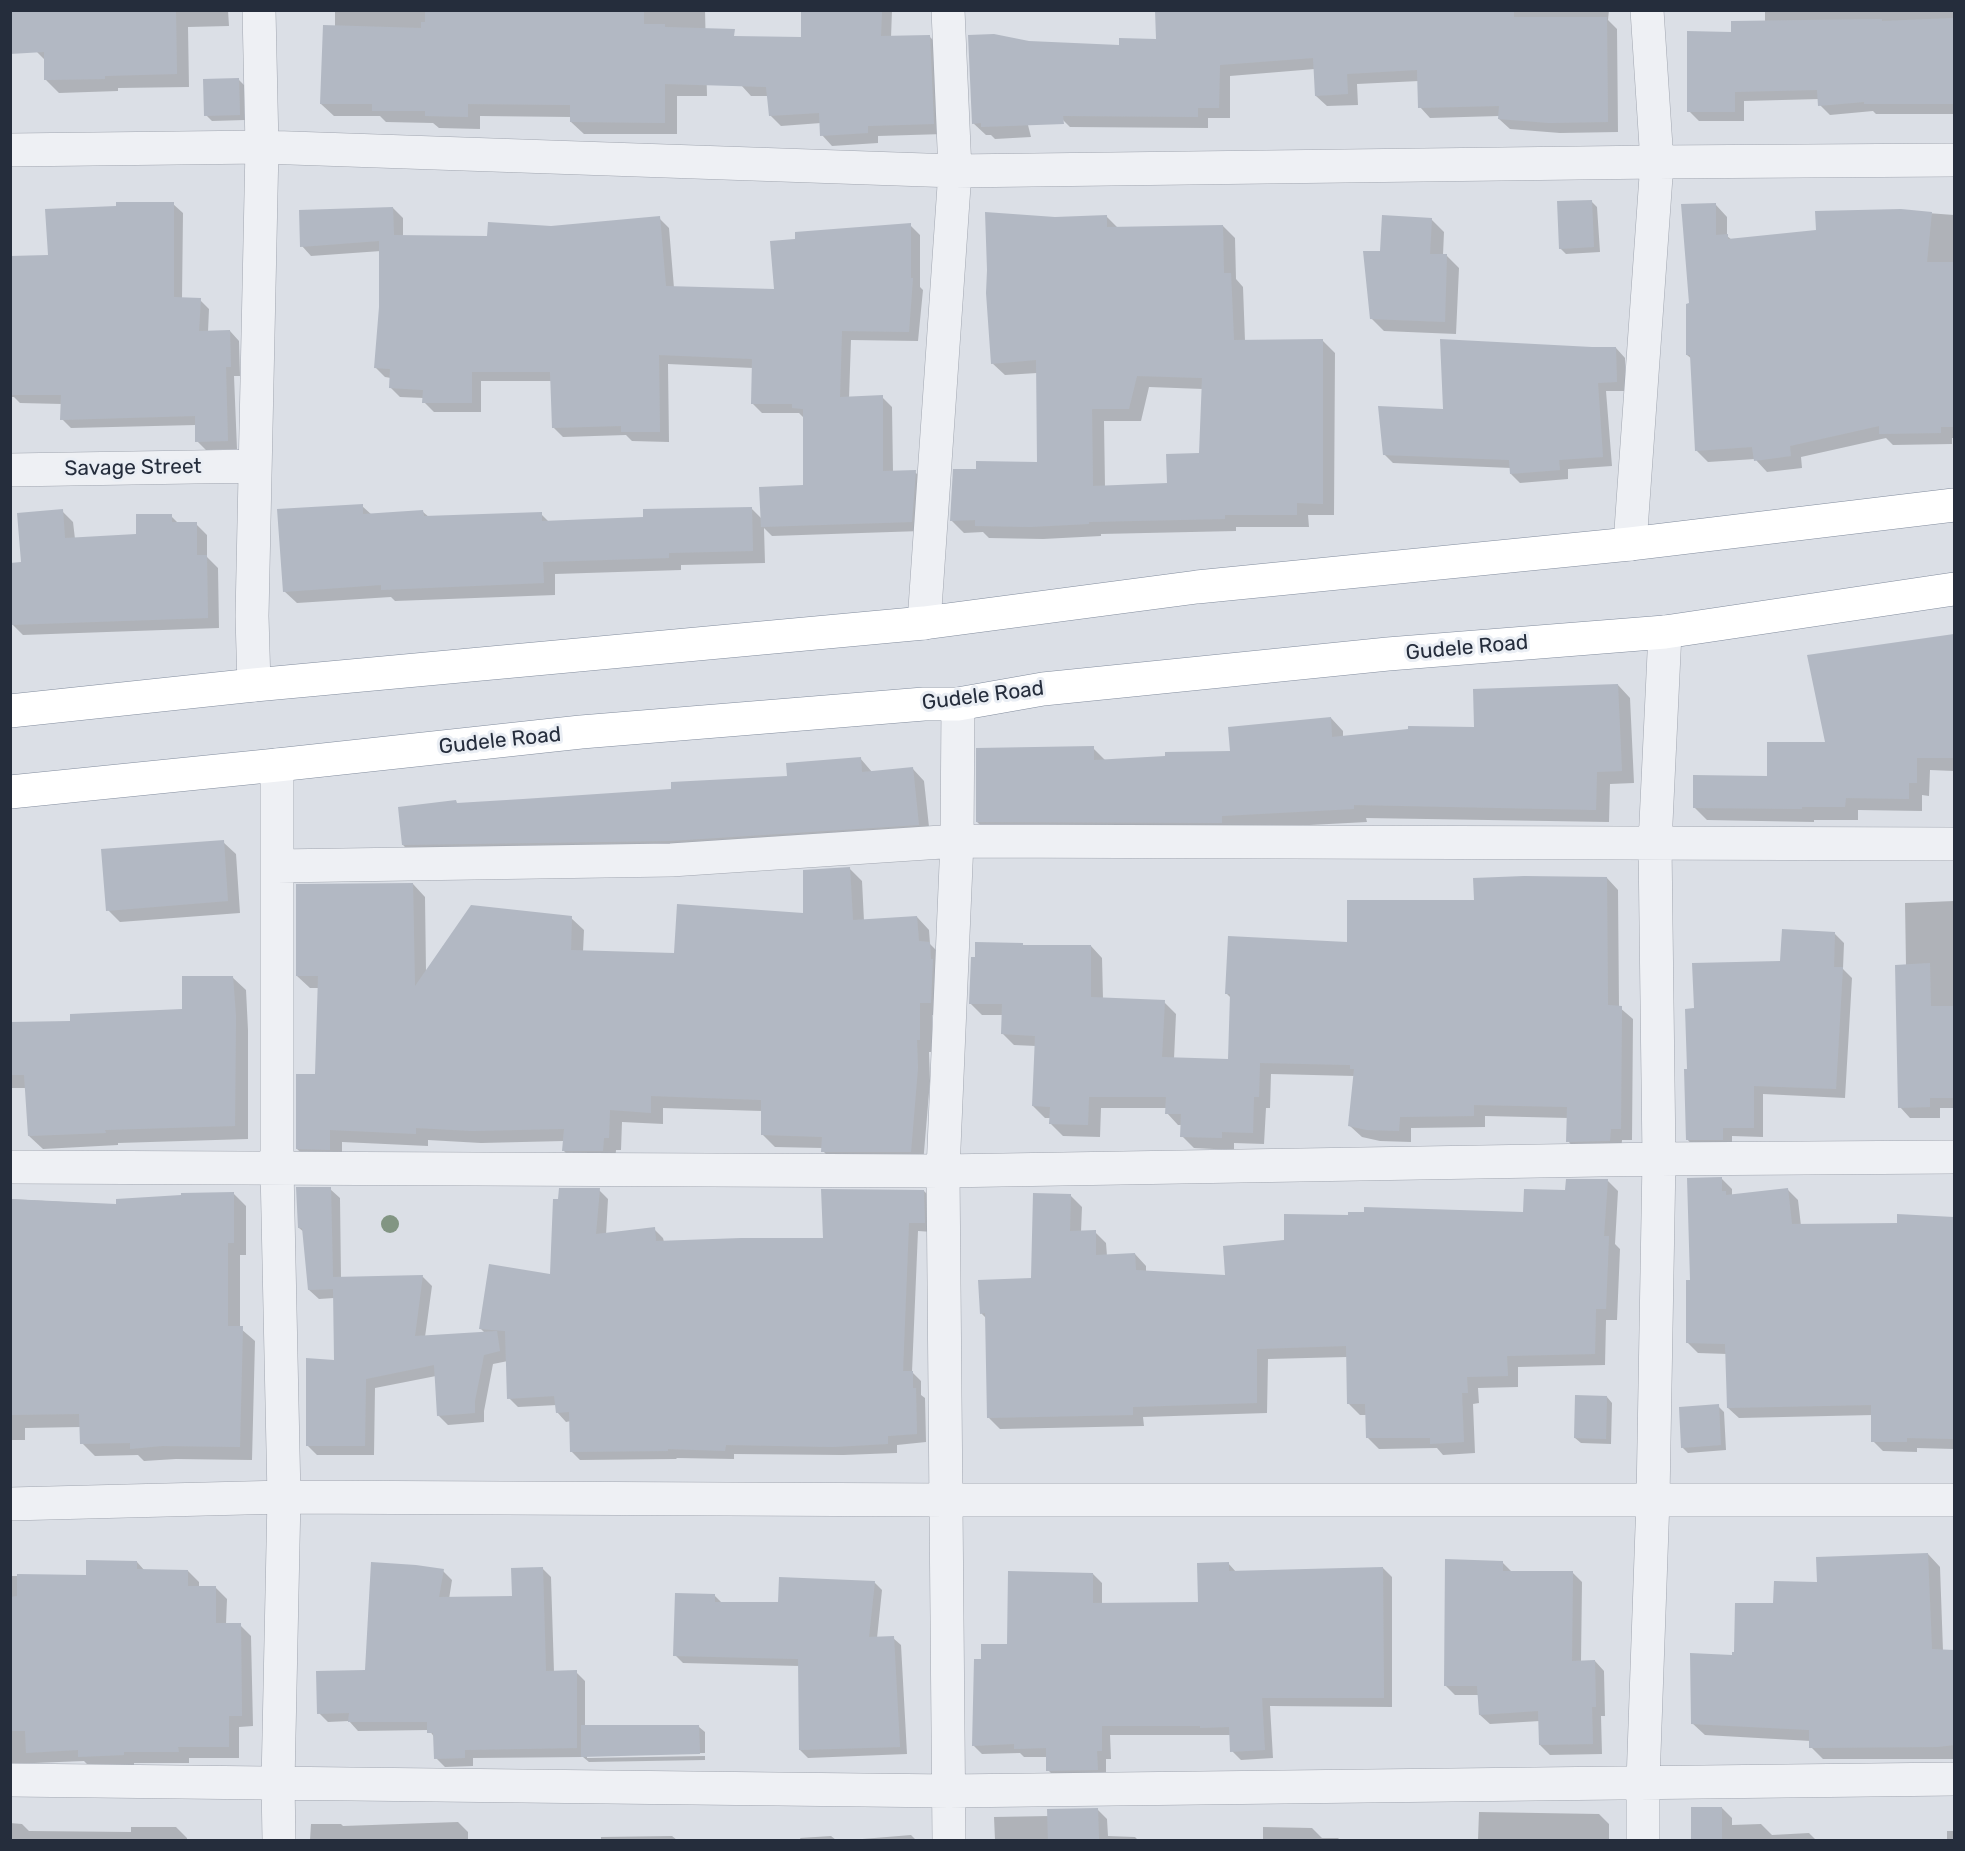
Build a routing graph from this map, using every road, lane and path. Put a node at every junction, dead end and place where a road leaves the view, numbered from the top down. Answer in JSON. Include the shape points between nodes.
{"nodes":[{"id":1,"x":259,"y":10,"type":"edge"},
{"id":2,"x":948,"y":10,"type":"edge"},
{"id":3,"x":1647,"y":10,"type":"edge"},
{"id":4,"x":262,"y":147,"type":"junction"},
{"id":5,"x":10,"y":150,"type":"edge"},
{"id":6,"x":1954,"y":160,"type":"edge"},
{"id":7,"x":1657,"y":162,"type":"junction"},
{"id":8,"x":955,"y":171,"type":"junction"},
{"id":9,"x":255,"y":466,"type":"junction"},
{"id":10,"x":10,"y":470,"type":"edge"},
{"id":11,"x":1954,"y":505,"type":"edge"},
{"id":12,"x":1630,"y":544,"type":"junction"},
{"id":13,"x":1954,"y":589,"type":"edge"},
{"id":14,"x":924,"y":622,"type":"junction"},
{"id":15,"x":1665,"y":632,"type":"junction"},
{"id":16,"x":254,"y":685,"type":"junction"},
{"id":17,"x":958,"y":704,"type":"junction"},
{"id":18,"x":10,"y":711,"type":"edge"},
{"id":19,"x":277,"y":765,"type":"junction"},
{"id":20,"x":10,"y":792,"type":"edge"},
{"id":21,"x":957,"y":841,"type":"junction"},
{"id":22,"x":1655,"y":844,"type":"junction"},
{"id":23,"x":1954,"y":844,"type":"edge"},
{"id":24,"x":277,"y":866,"type":"junction"},
{"id":25,"x":1954,"y":1157,"type":"edge"},
{"id":26,"x":1659,"y":1159,"type":"junction"},
{"id":27,"x":10,"y":1167,"type":"edge"},
{"id":28,"x":277,"y":1168,"type":"junction"},
{"id":29,"x":943,"y":1171,"type":"junction"},
{"id":30,"x":284,"y":1497,"type":"junction"},
{"id":31,"x":947,"y":1500,"type":"junction"},
{"id":32,"x":1653,"y":1500,"type":"junction"},
{"id":33,"x":1954,"y":1500,"type":"edge"},
{"id":34,"x":10,"y":1504,"type":"edge"},
{"id":35,"x":1954,"y":1779,"type":"edge"},
{"id":36,"x":10,"y":1780,"type":"edge"},
{"id":37,"x":278,"y":1782,"type":"junction"},
{"id":38,"x":1643,"y":1782,"type":"junction"},
{"id":39,"x":949,"y":1791,"type":"junction"},
{"id":40,"x":279,"y":1840,"type":"edge"},
{"id":41,"x":949,"y":1840,"type":"edge"},
{"id":42,"x":1643,"y":1840,"type":"edge"}],
"edges":[{"from":1,"to":4,"type":"street"},
{"from":2,"to":8,"type":"street"},
{"from":3,"to":7,"type":"street"},
{"from":4,"to":5,"type":"street"},
{"from":4,"to":8,"type":"street"},
{"from":4,"to":9,"type":"street"},
{"from":6,"to":7,"type":"street"},
{"from":7,"to":8,"type":"street"},
{"from":7,"to":12,"type":"street"},
{"from":8,"to":14,"type":"street"},
{"from":9,"to":10,"type":"street","name":"Savage Street"},
{"from":9,"to":16,"type":"street"},
{"from":11,"to":12,"type":"highway"},
{"from":12,"to":14,"type":"highway","via":[[1197,587]]},
{"from":13,"to":15,"type":"highway","name":"Gudele Road"},
{"from":14,"to":16,"type":"highway"},
{"from":15,"to":17,"type":"highway","name":"Gudele Road","via":[[1388,654],[1101,683]]},
{"from":15,"to":22,"type":"street"},
{"from":16,"to":18,"type":"highway"},
{"from":17,"to":19,"type":"highway","name":"Gudele Road","via":[[580,732]]},
{"from":17,"to":21,"type":"street"},
{"from":19,"to":20,"type":"highway","name":"Gudele Road"},
{"from":19,"to":24,"type":"street"},
{"from":21,"to":22,"type":"street"},
{"from":21,"to":24,"type":"street","via":[[671,860]]},
{"from":21,"to":29,"type":"street"},
{"from":22,"to":23,"type":"street"},
{"from":22,"to":26,"type":"street"},
{"from":24,"to":28,"type":"street"},
{"from":25,"to":26,"type":"street"},
{"from":26,"to":29,"type":"street"},
{"from":26,"to":32,"type":"street"},
{"from":27,"to":28,"type":"street"},
{"from":28,"to":29,"type":"street"},
{"from":28,"to":30,"type":"street"},
{"from":29,"to":31,"type":"street"},
{"from":30,"to":31,"type":"street"},
{"from":30,"to":34,"type":"street"},
{"from":30,"to":37,"type":"street"},
{"from":31,"to":32,"type":"street"},
{"from":31,"to":39,"type":"street"},
{"from":32,"to":33,"type":"street"},
{"from":32,"to":38,"type":"street"},
{"from":35,"to":38,"type":"street"},
{"from":36,"to":37,"type":"street"},
{"from":37,"to":39,"type":"street"},
{"from":37,"to":40,"type":"street"},
{"from":38,"to":39,"type":"street"},
{"from":38,"to":42,"type":"street"},
{"from":39,"to":41,"type":"street"}]}
